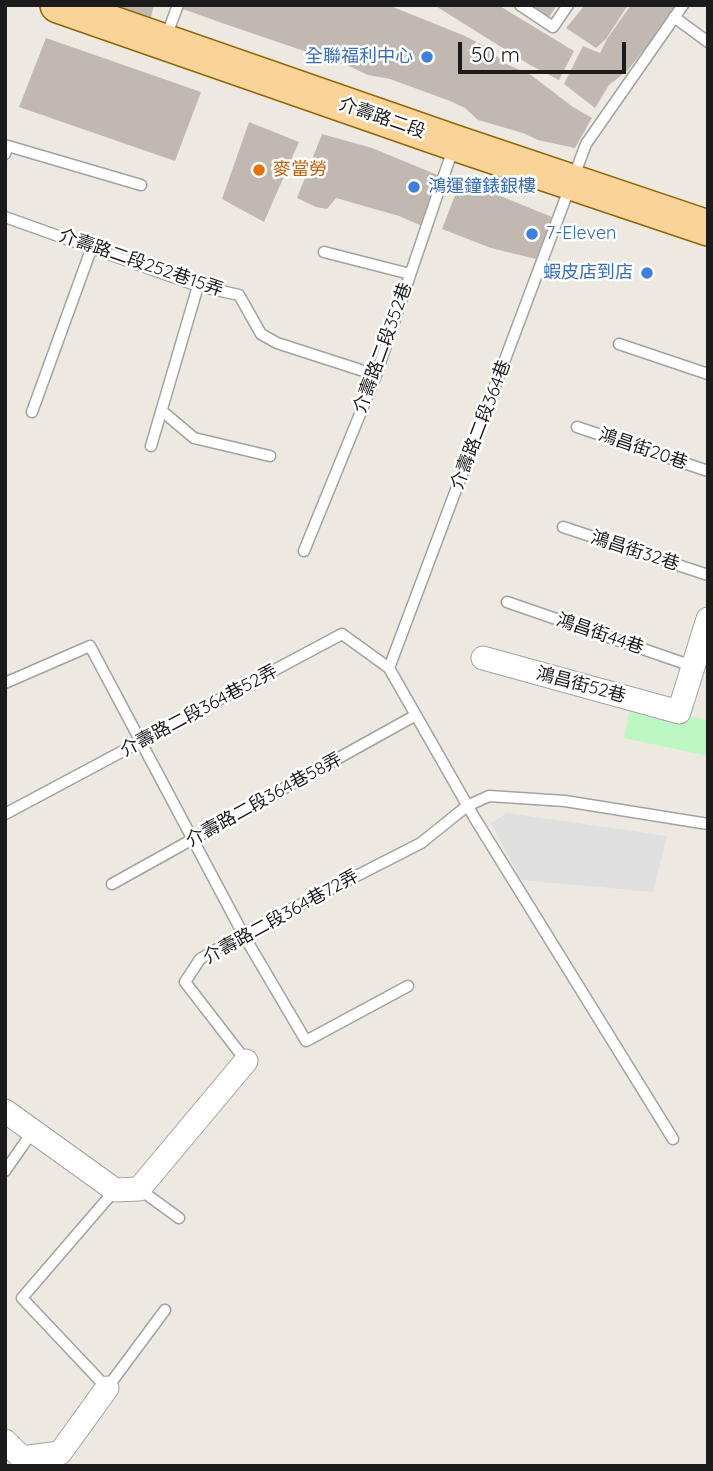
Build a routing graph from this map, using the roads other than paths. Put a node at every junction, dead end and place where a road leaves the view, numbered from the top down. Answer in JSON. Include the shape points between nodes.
{"nodes":[{"id":1,"x":58,"y":5,"type":"edge"},
{"id":2,"x":178,"y":5,"type":"edge"},
{"id":3,"x":520,"y":5,"type":"edge"},
{"id":4,"x":568,"y":5,"type":"edge"},
{"id":5,"x":682,"y":5,"type":"edge"},
{"id":6,"x":674,"y":17,"type":"junction"},
{"id":7,"x":708,"y":42,"type":"edge"},
{"id":8,"x":163,"y":43,"type":"junction"},
{"id":9,"x":455,"y":143,"type":"junction"},
{"id":10,"x":5,"y":154,"type":"edge"},
{"id":11,"x":572,"y":183,"type":"junction"},
{"id":12,"x":141,"y":185,"type":"dead end"},
{"id":13,"x":5,"y":217,"type":"edge"},
{"id":14,"x":708,"y":228,"type":"edge"},
{"id":15,"x":92,"y":247,"type":"junction"},
{"id":16,"x":324,"y":252,"type":"dead end"},
{"id":17,"x":410,"y":274,"type":"junction"},
{"id":18,"x":198,"y":286,"type":"junction"},
{"id":19,"x":619,"y":344,"type":"dead end"},
{"id":20,"x":708,"y":374,"type":"edge"},
{"id":21,"x":376,"y":375,"type":"junction"},
{"id":22,"x":162,"y":411,"type":"junction"},
{"id":23,"x":32,"y":412,"type":"dead end"},
{"id":24,"x":578,"y":427,"type":"dead end"},
{"id":25,"x":152,"y":446,"type":"dead end"},
{"id":26,"x":270,"y":456,"type":"dead end"},
{"id":27,"x":708,"y":471,"type":"edge"},
{"id":28,"x":563,"y":527,"type":"dead end"},
{"id":29,"x":304,"y":551,"type":"dead end"},
{"id":30,"x":708,"y":575,"type":"edge"},
{"id":31,"x":507,"y":602,"type":"dead end"},
{"id":32,"x":708,"y":619,"type":"edge"},
{"id":33,"x":483,"y":658,"type":"dead end"},
{"id":34,"x":692,"y":666,"type":"junction"},
{"id":35,"x":389,"y":668,"type":"junction"},
{"id":36,"x":5,"y":683,"type":"edge"},
{"id":37,"x":416,"y":715,"type":"junction"},
{"id":38,"x":140,"y":743,"type":"junction"},
{"id":39,"x":467,"y":806,"type":"junction"},
{"id":40,"x":5,"y":814,"type":"edge"},
{"id":41,"x":708,"y":824,"type":"edge"},
{"id":42,"x":193,"y":839,"type":"junction"},
{"id":43,"x":112,"y":884,"type":"dead end"},
{"id":44,"x":243,"y":934,"type":"junction"},
{"id":45,"x":408,"y":986,"type":"dead end"},
{"id":46,"x":246,"y":1061,"type":"joint"},
{"id":47,"x":5,"y":1111,"type":"edge"},
{"id":48,"x":33,"y":1131,"type":"junction"},
{"id":49,"x":673,"y":1139,"type":"dead end"},
{"id":50,"x":5,"y":1171,"type":"edge"},
{"id":51,"x":115,"y":1189,"type":"junction"},
{"id":52,"x":139,"y":1189,"type":"junction"},
{"id":53,"x":179,"y":1218,"type":"dead end"},
{"id":54,"x":165,"y":1310,"type":"dead end"},
{"id":55,"x":107,"y":1388,"type":"junction"},
{"id":56,"x":5,"y":1441,"type":"edge"}],
"edges":[{"from":1,"to":8,"type":"main road","name":"介壽路二段"},
{"from":2,"to":8,"type":"lane"},
{"from":3,"to":4,"type":"lane","via":[[553,27]]},
{"from":5,"to":6,"type":"lane","name":"介壽路二段364巷"},
{"from":6,"to":7,"type":"lane"},
{"from":6,"to":11,"type":"lane","name":"介壽路二段364巷","via":[[586,144]]},
{"from":8,"to":9,"type":"main road","name":"介壽路二段"},
{"from":9,"to":11,"type":"main road","name":"介壽路二段"},
{"from":9,"to":17,"type":"lane","name":"介壽路二段352巷"},
{"from":10,"to":12,"type":"lane","via":[[8,146]]},
{"from":11,"to":14,"type":"main road","name":"介壽路二段"},
{"from":11,"to":35,"type":"lane","name":"介壽路二段364巷"},
{"from":13,"to":15,"type":"lane","name":"介壽路二段252巷15弄"},
{"from":15,"to":18,"type":"lane","name":"介壽路二段252巷15弄"},
{"from":15,"to":23,"type":"lane"},
{"from":16,"to":17,"type":"lane"},
{"from":17,"to":21,"type":"lane","name":"介壽路二段352巷"},
{"from":18,"to":21,"type":"lane","name":"介壽路二段252巷15弄","via":[[239,295],[261,334],[277,343]]},
{"from":18,"to":22,"type":"lane"},
{"from":19,"to":20,"type":"lane"},
{"from":21,"to":29,"type":"lane","name":"介壽路二段352巷"},
{"from":22,"to":25,"type":"lane"},
{"from":22,"to":26,"type":"lane","via":[[194,438]]},
{"from":24,"to":27,"type":"lane","name":"鴻昌街20巷"},
{"from":28,"to":30,"type":"lane","name":"鴻昌街32巷"},
{"from":31,"to":34,"type":"lane","name":"鴻昌街44巷"},
{"from":32,"to":34,"type":"street"},
{"from":33,"to":34,"type":"street","name":"鴻昌街52巷","via":[[679,712]]},
{"from":35,"to":37,"type":"lane"},
{"from":35,"to":38,"type":"lane","name":"介壽路二段364巷52弄","via":[[342,634]]},
{"from":36,"to":38,"type":"lane","via":[[90,646]]},
{"from":37,"to":39,"type":"lane"},
{"from":37,"to":42,"type":"lane","name":"介壽路二段364巷58弄"},
{"from":38,"to":40,"type":"lane","name":"介壽路二段364巷52弄"},
{"from":38,"to":42,"type":"lane"},
{"from":39,"to":41,"type":"lane","via":[[489,796],[565,801]]},
{"from":39,"to":44,"type":"lane","name":"介壽路二段364巷72弄","via":[[421,842]]},
{"from":39,"to":49,"type":"lane"},
{"from":42,"to":43,"type":"lane","name":"介壽路二段364巷58弄"},
{"from":42,"to":44,"type":"lane"},
{"from":44,"to":45,"type":"lane","via":[[306,1041]]},
{"from":44,"to":46,"type":"lane","name":"介壽路二段364巷72弄","via":[[200,959],[185,982]]},
{"from":46,"to":52,"type":"street"},
{"from":47,"to":48,"type":"street"},
{"from":48,"to":50,"type":"lane"},
{"from":48,"to":51,"type":"street"},
{"from":51,"to":52,"type":"street"},
{"from":51,"to":55,"type":"lane","via":[[22,1298]]},
{"from":52,"to":53,"type":"lane"},
{"from":54,"to":55,"type":"lane"},
{"from":55,"to":56,"type":"street","via":[[61,1453],[22,1458]]}]}
